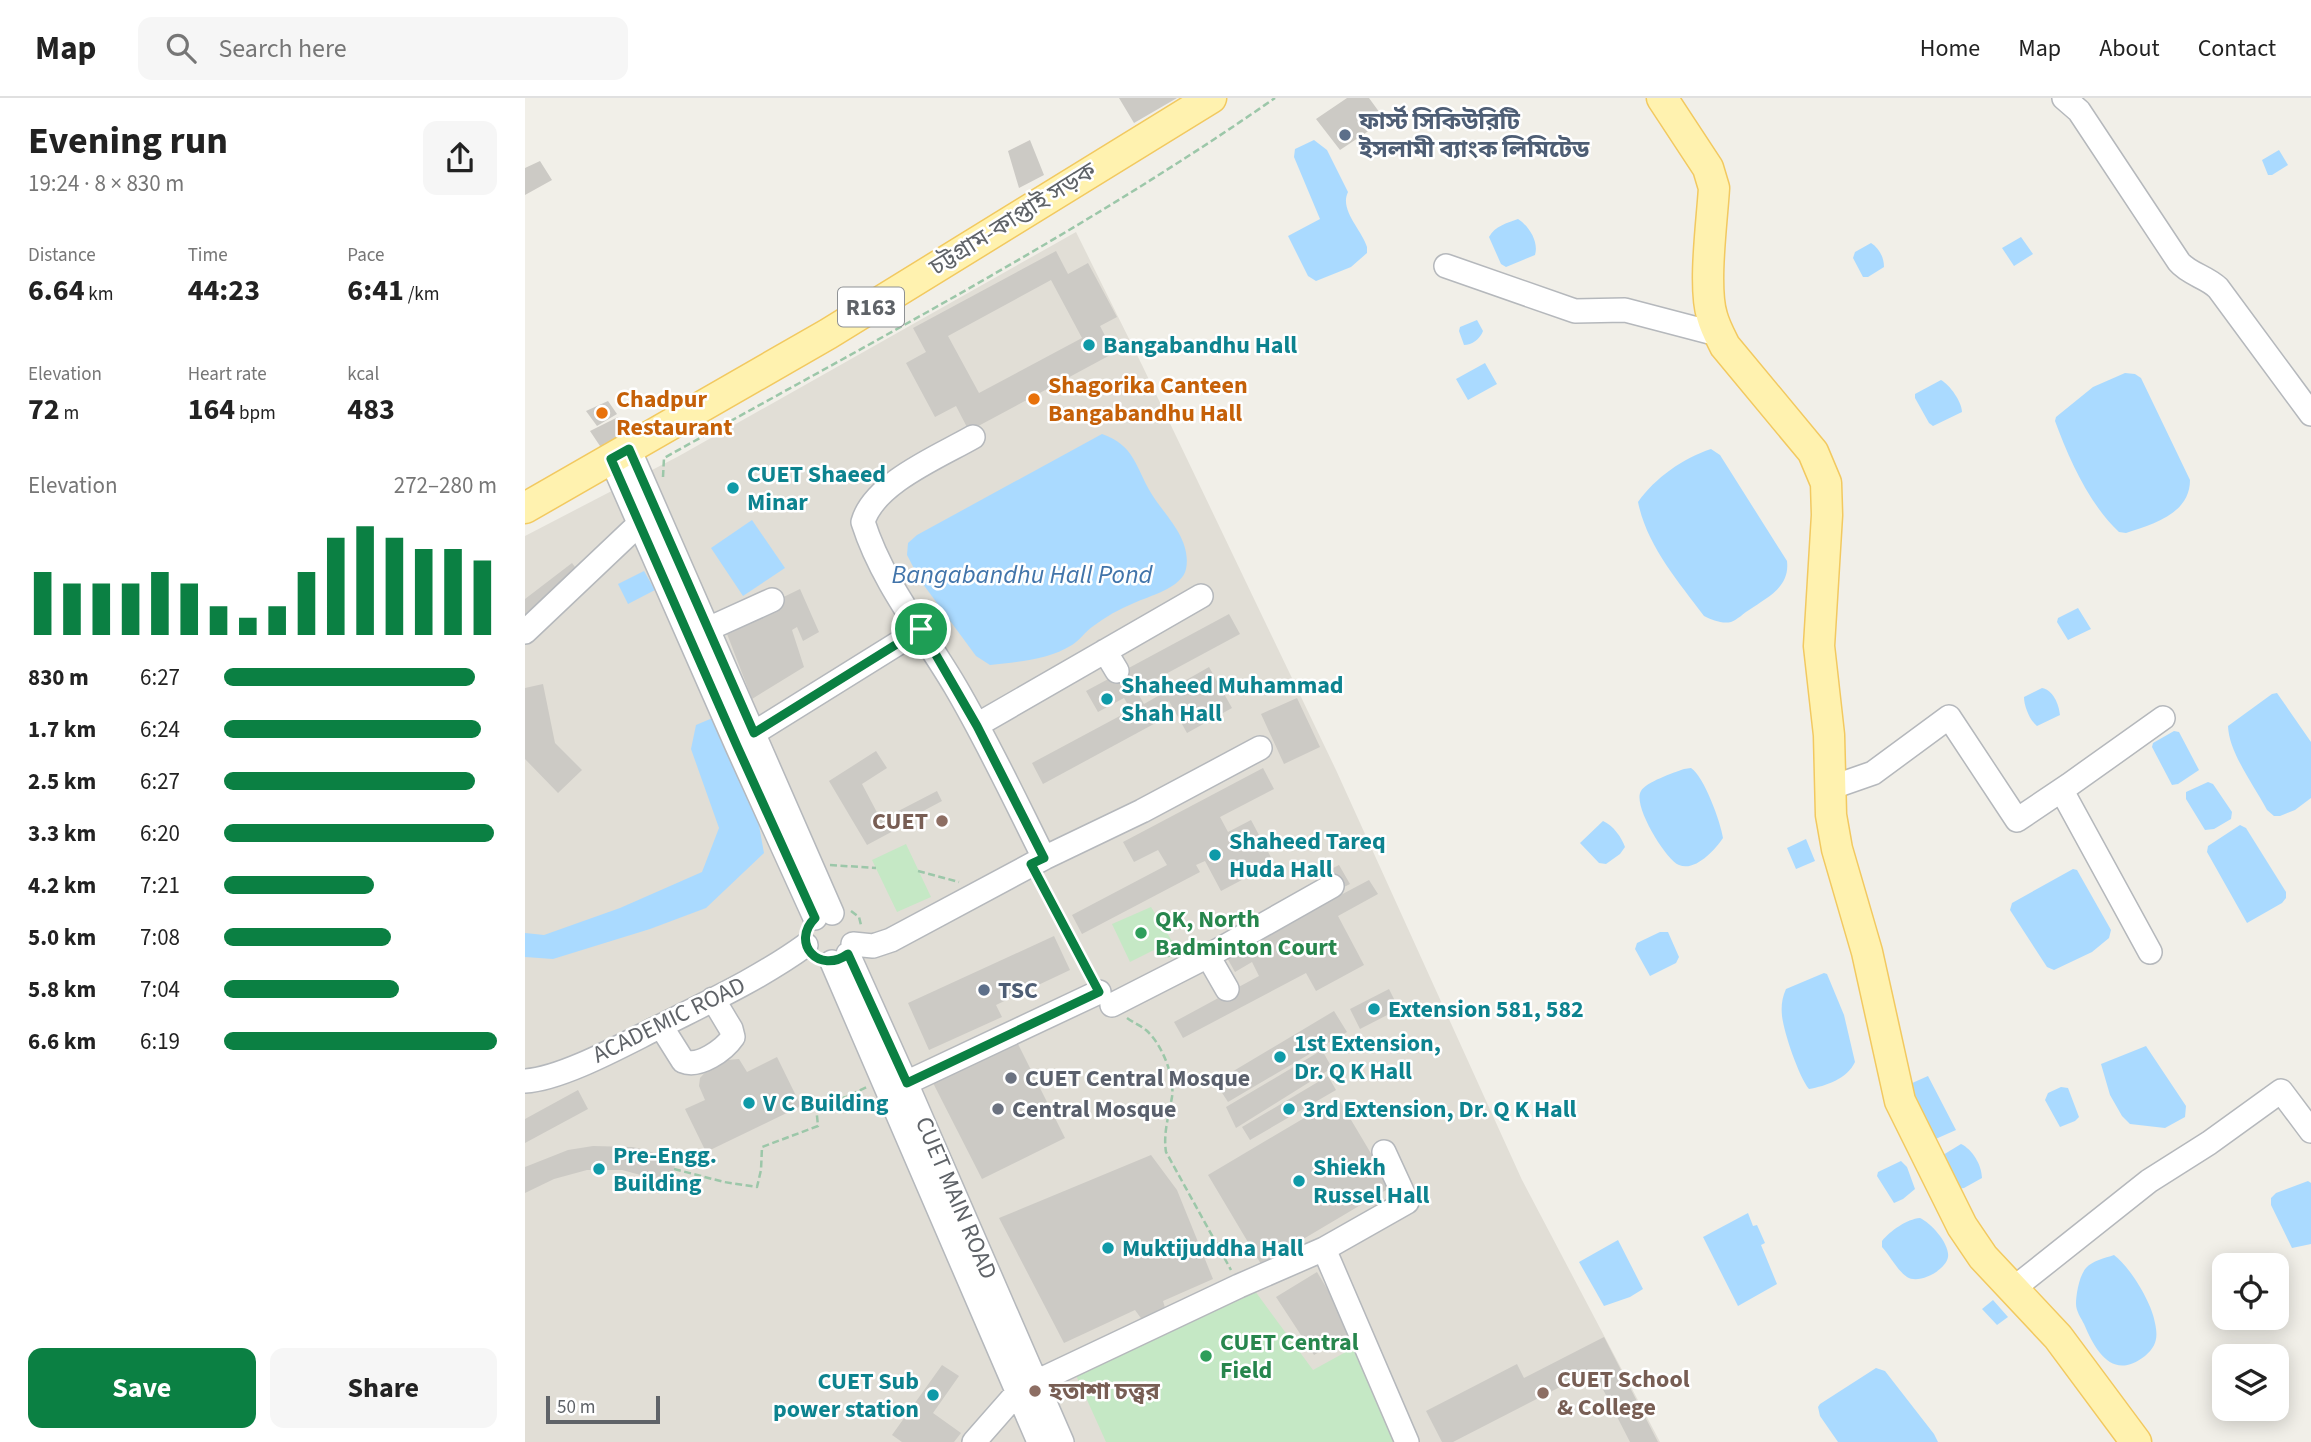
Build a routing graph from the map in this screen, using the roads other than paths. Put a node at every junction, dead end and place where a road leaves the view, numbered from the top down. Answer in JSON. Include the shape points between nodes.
{"nodes":[{"id":1,"x":1211,"y":98,"type":"edge"},
{"id":2,"x":1662,"y":98,"type":"edge"},
{"id":3,"x":2064,"y":98,"type":"edge"},
{"id":4,"x":1446,"y":266,"type":"dead end"},
{"id":5,"x":1717,"y":330,"type":"junction"},
{"id":6,"x":2311,"y":414,"type":"edge"},
{"id":7,"x":973,"y":437,"type":"dead end"},
{"id":8,"x":620,"y":454,"type":"junction"},
{"id":9,"x":525,"y":508,"type":"edge"},
{"id":10,"x":639,"y":524,"type":"junction"},
{"id":11,"x":1201,"y":596,"type":"dead end"},
{"id":12,"x":772,"y":600,"type":"dead end"},
{"id":13,"x":917,"y":625,"type":"junction"},
{"id":14,"x":708,"y":629,"type":"junction"},
{"id":15,"x":525,"y":632,"type":"edge"},
{"id":16,"x":1105,"y":650,"type":"junction"},
{"id":17,"x":1117,"y":671,"type":"dead end"},
{"id":18,"x":2163,"y":718,"type":"dead end"},
{"id":19,"x":977,"y":726,"type":"junction"},
{"id":20,"x":754,"y":733,"type":"junction"},
{"id":21,"x":1260,"y":748,"type":"dead end"},
{"id":22,"x":1830,"y":788,"type":"junction"},
{"id":23,"x":2062,"y":791,"type":"junction"},
{"id":24,"x":1037,"y":861,"type":"junction"},
{"id":25,"x":1332,"y":886,"type":"dead end"},
{"id":26,"x":831,"y":913,"type":"junction"},
{"id":27,"x":806,"y":945,"type":"junction"},
{"id":28,"x":849,"y":948,"type":"junction"},
{"id":29,"x":2150,"y":952,"type":"dead end"},
{"id":30,"x":1208,"y":956,"type":"junction"},
{"id":31,"x":1227,"y":989,"type":"dead end"},
{"id":32,"x":713,"y":999,"type":"junction"},
{"id":33,"x":660,"y":1026,"type":"junction"},
{"id":34,"x":525,"y":1081,"type":"edge"},
{"id":35,"x":907,"y":1083,"type":"junction"},
{"id":36,"x":2311,"y":1131,"type":"edge"},
{"id":37,"x":1384,"y":1152,"type":"dead end"},
{"id":38,"x":1324,"y":1249,"type":"junction"},
{"id":39,"x":2013,"y":1289,"type":"junction"},
{"id":40,"x":1026,"y":1387,"type":"junction"},
{"id":41,"x":974,"y":1442,"type":"edge"},
{"id":42,"x":1039,"y":1442,"type":"edge"},
{"id":43,"x":1062,"y":1442,"type":"edge"},
{"id":44,"x":1407,"y":1442,"type":"edge"},
{"id":45,"x":2136,"y":1442,"type":"edge"}],
"edges":[{"from":1,"to":8,"type":"main road","name":"চট্টগ্রাম-কাপ্তাই সড়ক","number":"R163","via":[[828,334]]},
{"from":2,"to":5,"type":"main road","via":[[1712,178],[1709,295]]},
{"from":3,"to":6,"type":"street","via":[[2079,111],[2183,268],[2218,288]]},
{"from":4,"to":5,"type":"street","via":[[1575,312],[1625,310],[1709,332]]},
{"from":5,"to":22,"type":"main road","via":[[1725,346],[1813,452],[1826,483],[1819,646]]},
{"from":7,"to":13,"type":"street","via":[[906,476],[877,497],[865,513],[863,522],[885,575]]},
{"from":8,"to":9,"type":"main road","name":"চট্টগ্রাম-কাপ্তাই সড়ক","number":"R163"},
{"from":8,"to":10,"type":"street"},
{"from":8,"to":14,"type":"street"},
{"from":10,"to":15,"type":"street"},
{"from":10,"to":26,"type":"street"},
{"from":11,"to":16,"type":"street"},
{"from":12,"to":14,"type":"street"},
{"from":13,"to":19,"type":"street"},
{"from":13,"to":20,"type":"street"},
{"from":14,"to":20,"type":"street"},
{"from":16,"to":17,"type":"street"},
{"from":16,"to":19,"type":"street"},
{"from":18,"to":23,"type":"street"},
{"from":19,"to":24,"type":"street"},
{"from":20,"to":26,"type":"street"},
{"from":21,"to":24,"type":"street","via":[[1198,790]]},
{"from":22,"to":23,"type":"street","via":[[1873,773],[1949,717],[2017,820]]},
{"from":22,"to":39,"type":"main road","via":[[1837,849],[1867,952],[1900,1101],[1962,1227]]},
{"from":23,"to":29,"type":"street"},
{"from":24,"to":28,"type":"street","via":[[891,940]]},
{"from":25,"to":30,"type":"street"},
{"from":26,"to":27,"type":"street","via":[[807,930]]},
{"from":26,"to":28,"type":"street","via":[[848,922],[854,932]]},
{"from":27,"to":28,"type":"street","via":[[816,958]]},
{"from":27,"to":32,"type":"street","name":"ACADEMIC ROAD"},
{"from":28,"to":35,"type":"street","name":"CUET MAIN ROAD"},
{"from":28,"to":40,"type":"street","name":"CUET MAIN ROAD","via":[[882,1080]]},
{"from":30,"to":31,"type":"street"},
{"from":30,"to":35,"type":"street"},
{"from":32,"to":33,"type":"street","name":"ACADEMIC ROAD"},
{"from":32,"to":33,"type":"street","via":[[733,1037],[726,1047],[695,1063],[683,1061]]},
{"from":33,"to":34,"type":"street","name":"ACADEMIC ROAD","via":[[609,1052],[540,1080]]},
{"from":35,"to":40,"type":"street","name":"CUET MAIN ROAD"},
{"from":36,"to":39,"type":"street","via":[[2281,1091],[2149,1181]]},
{"from":37,"to":38,"type":"street","via":[[1407,1202]]},
{"from":38,"to":40,"type":"street"},
{"from":38,"to":44,"type":"street"},
{"from":39,"to":45,"type":"main road","via":[[2058,1337]]},
{"from":40,"to":41,"type":"street"},
{"from":40,"to":42,"type":"street","name":"CUET MAIN ROAD"},
{"from":40,"to":43,"type":"street","name":"CUET MAIN ROAD"}]}
